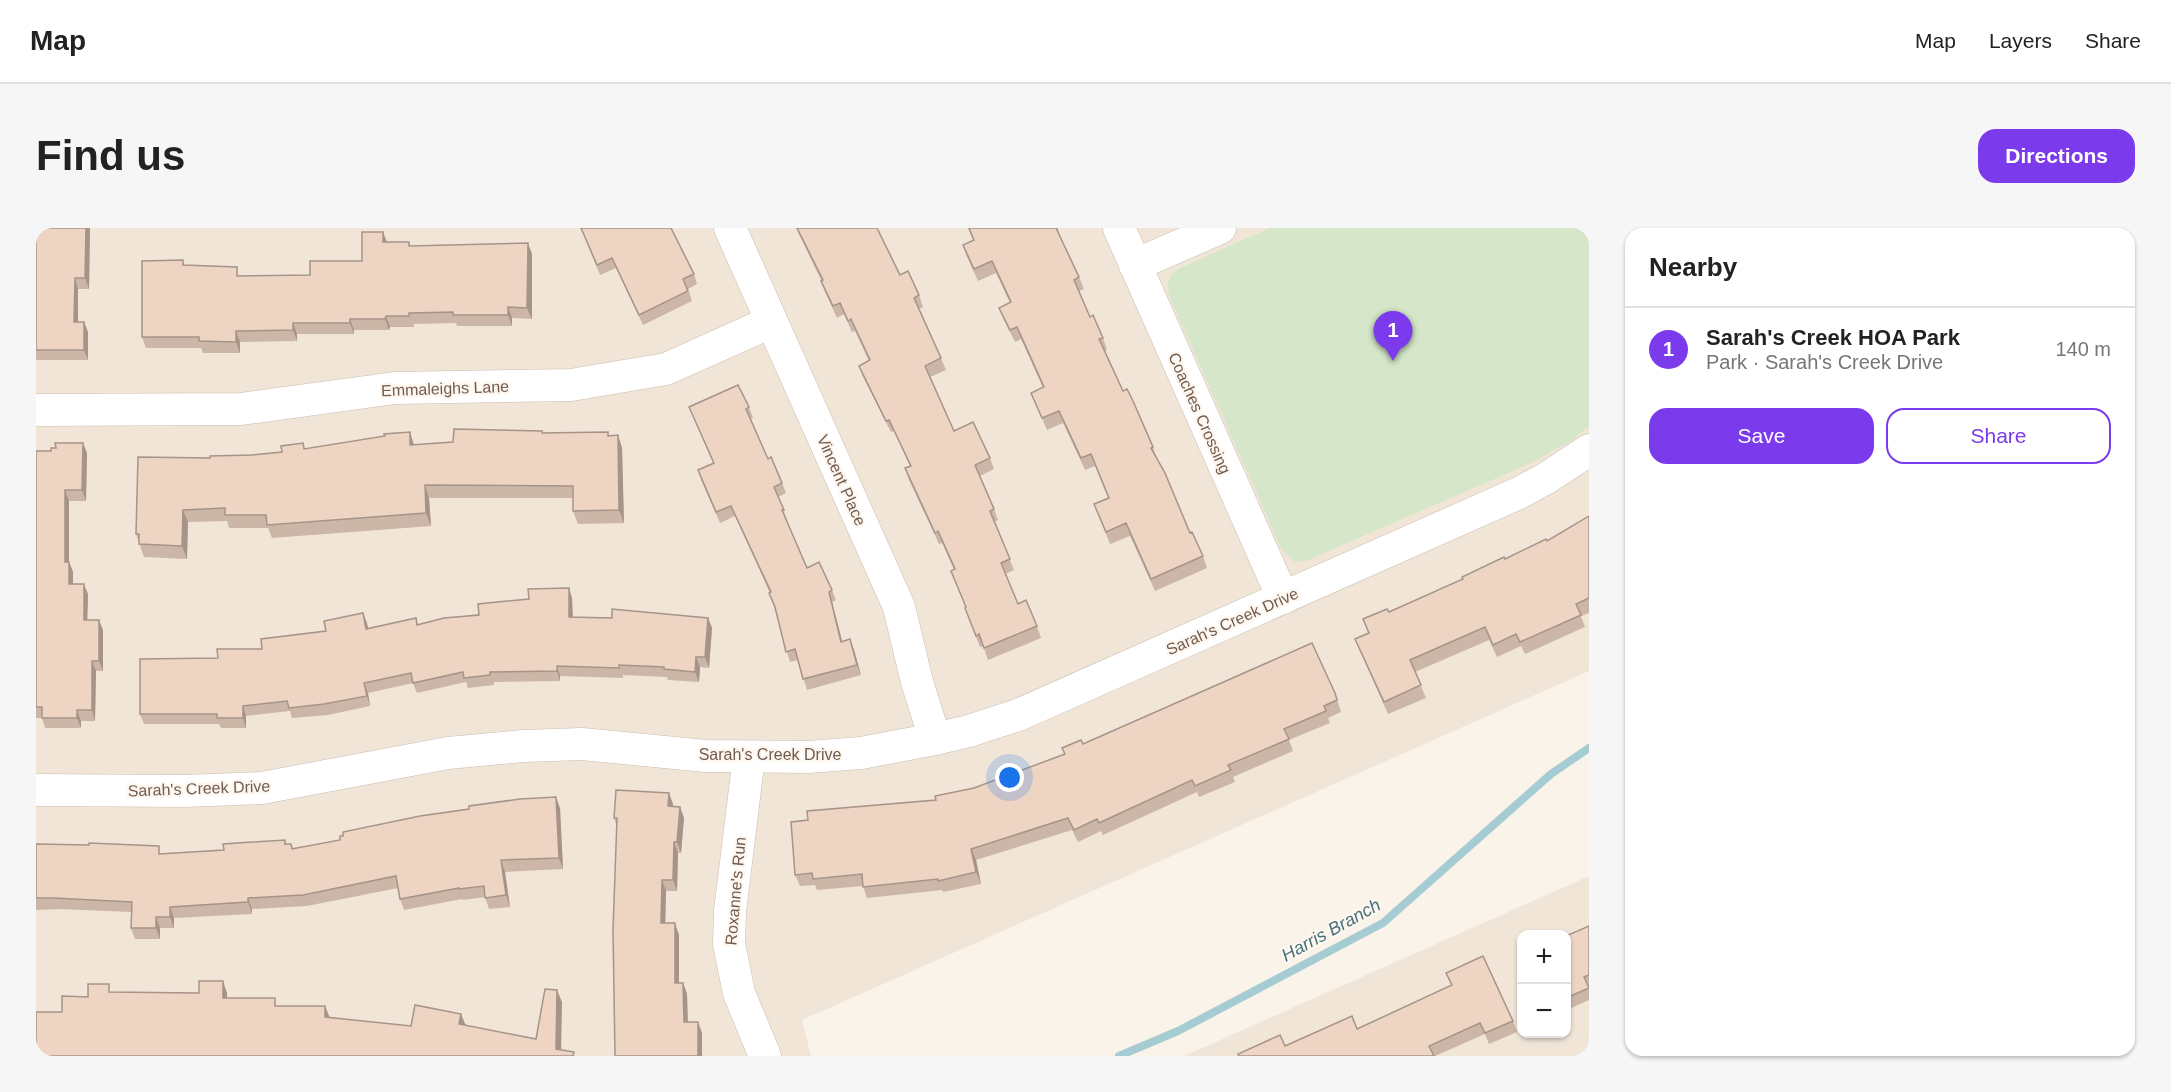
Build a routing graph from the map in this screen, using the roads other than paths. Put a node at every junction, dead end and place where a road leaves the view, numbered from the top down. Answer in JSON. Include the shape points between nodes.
{"nodes":[{"id":1,"x":730,"y":228,"type":"edge"},
{"id":2,"x":1119,"y":228,"type":"edge"},
{"id":3,"x":1220,"y":228,"type":"edge"},
{"id":4,"x":1135,"y":265,"type":"junction"},
{"id":5,"x":771,"y":322,"type":"junction"},
{"id":6,"x":36,"y":410,"type":"edge"},
{"id":7,"x":1589,"y":450,"type":"edge"},
{"id":8,"x":1283,"y":598,"type":"junction"},
{"id":9,"x":935,"y":739,"type":"junction"},
{"id":10,"x":749,"y":757,"type":"junction"},
{"id":11,"x":36,"y":790,"type":"edge"},
{"id":12,"x":765,"y":1056,"type":"edge"}],
"edges":[{"from":1,"to":5,"type":"street","name":"Vincent Place"},
{"from":2,"to":4,"type":"street","name":"Coaches Crossing"},
{"from":3,"to":4,"type":"street"},
{"from":4,"to":8,"type":"street","name":"Coaches Crossing"},
{"from":5,"to":6,"type":"street","name":"Emmaleighs Lane","via":[[666,369],[571,385],[394,388],[241,409]]},
{"from":5,"to":9,"type":"street","name":"Vincent Place","via":[[899,607]]},
{"from":7,"to":8,"type":"street","name":"Sarah's Creek Drive","via":[[1519,494]]},
{"from":8,"to":9,"type":"street","name":"Sarah's Creek Drive","via":[[1018,715]]},
{"from":9,"to":10,"type":"street","name":"Sarah's Creek Drive","via":[[861,753]]},
{"from":10,"to":11,"type":"street","name":"Sarah's Creek Drive","via":[[582,744],[523,746],[448,753],[262,788]]},
{"from":10,"to":12,"type":"street","name":"Roxanne's Run","via":[[729,944],[738,993]]}]}
